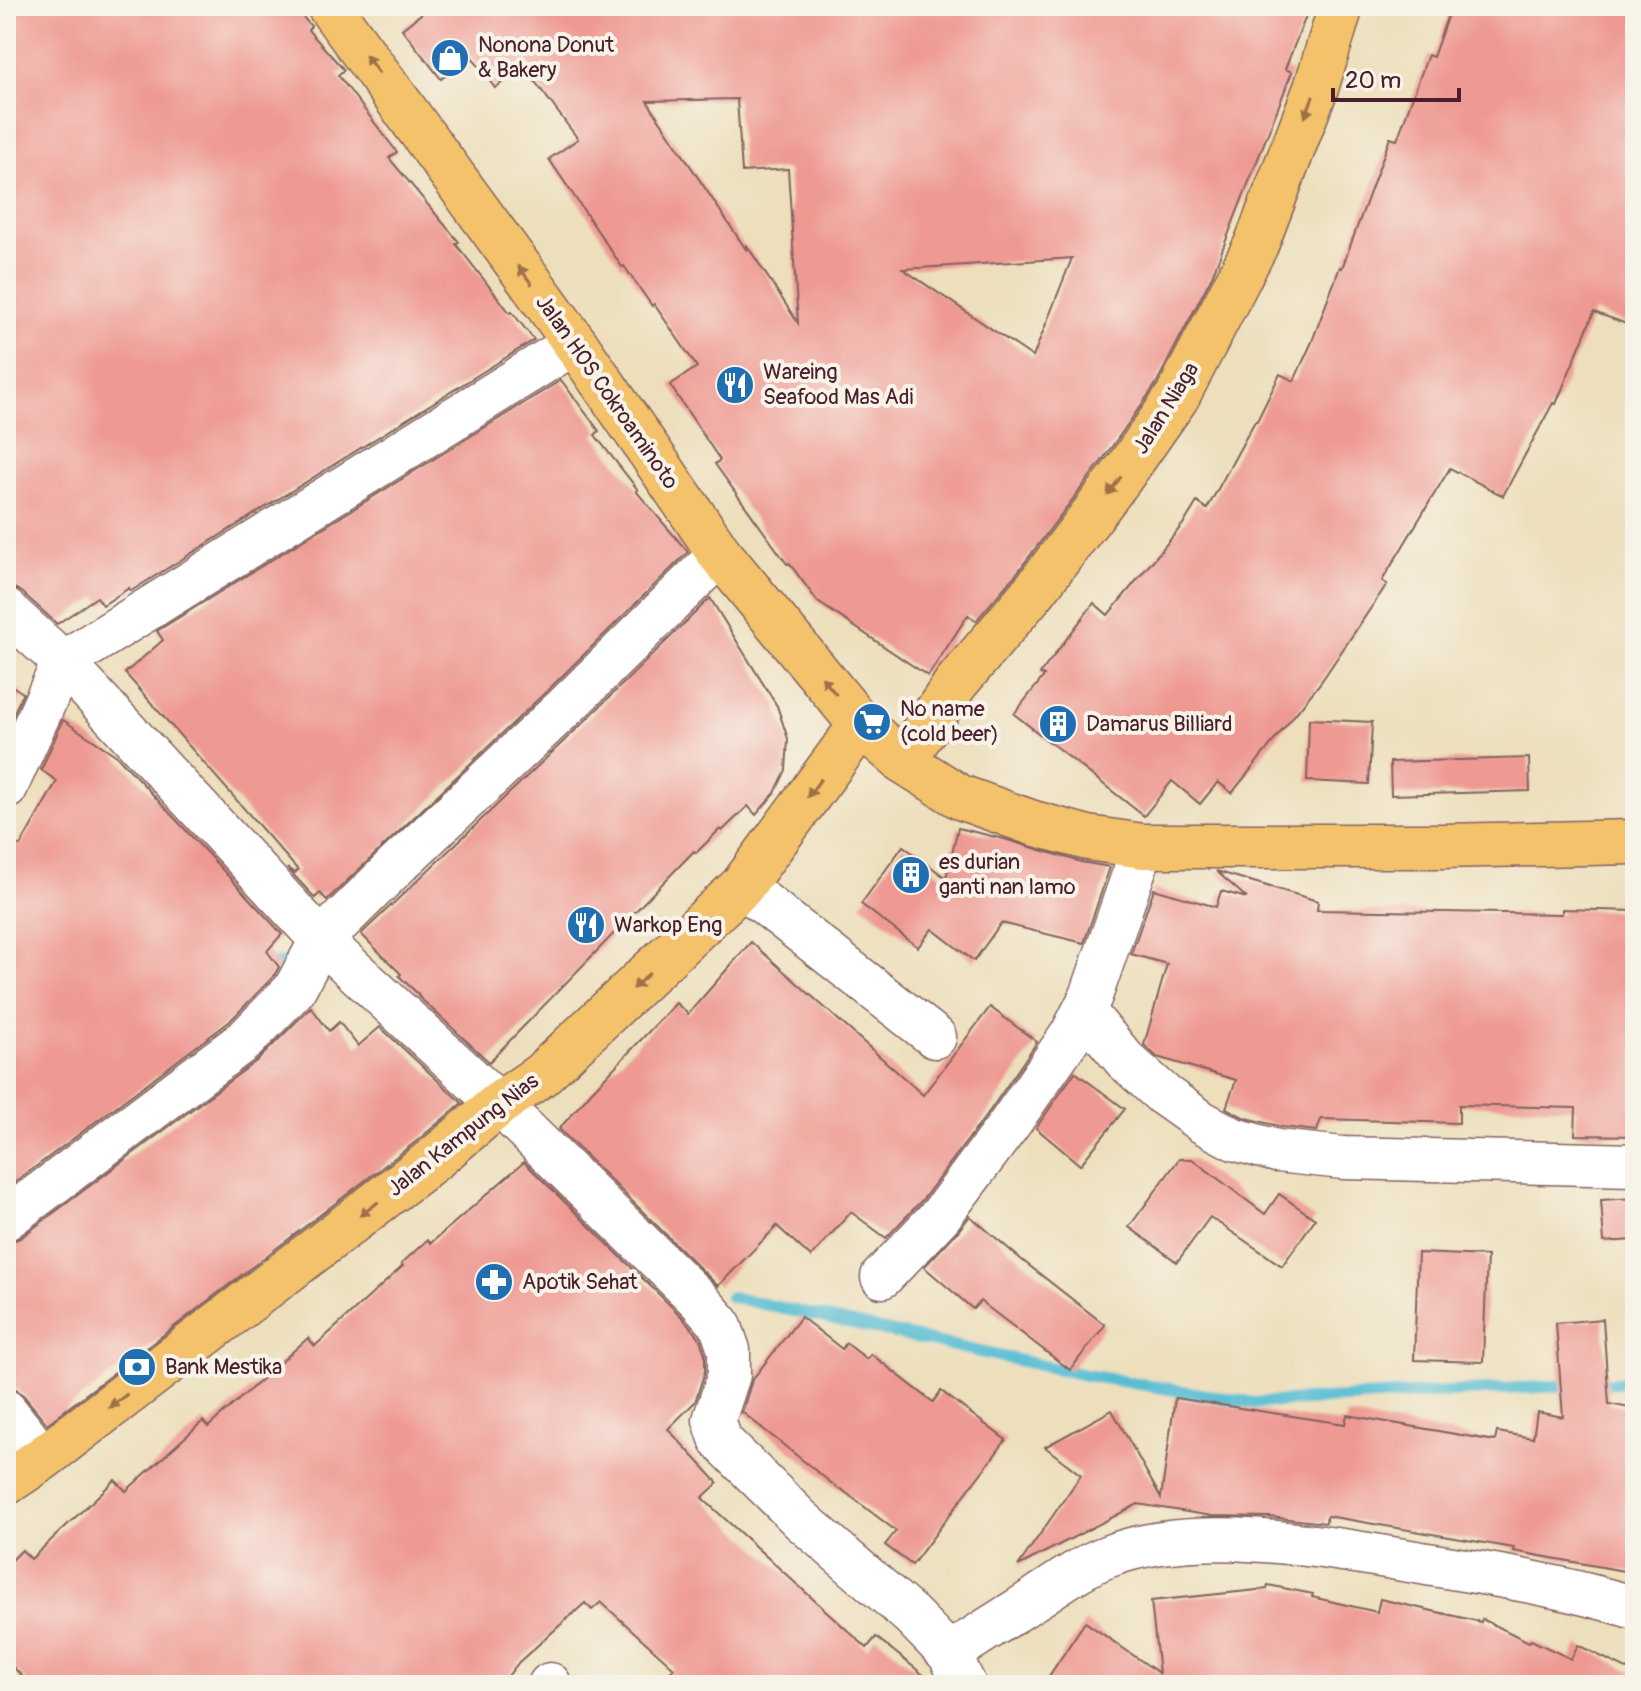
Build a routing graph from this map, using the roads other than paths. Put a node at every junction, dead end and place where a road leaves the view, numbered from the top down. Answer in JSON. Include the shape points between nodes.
{"nodes":[{"id":1,"x":329,"y":6,"type":"edge"},
{"id":2,"x":1341,"y":6,"type":"edge"},
{"id":3,"x":575,"y":343,"type":"junction"},
{"id":4,"x":720,"y":554,"type":"junction"},
{"id":5,"x":6,"y":610,"type":"edge"},
{"id":6,"x":63,"y":662,"type":"junction"},
{"id":7,"x":861,"y":725,"type":"junction"},
{"id":8,"x":903,"y":761,"type":"junction"},
{"id":9,"x":6,"y":788,"type":"edge"},
{"id":10,"x":1635,"y":842,"type":"edge"},
{"id":11,"x":1143,"y":846,"type":"junction"},
{"id":12,"x":742,"y":886,"type":"junction"},
{"id":13,"x":321,"y":940,"type":"junction"},
{"id":14,"x":1084,"y":1011,"type":"junction"},
{"id":15,"x":935,"y":1037,"type":"dead end"},
{"id":16,"x":499,"y":1104,"type":"junction"},
{"id":17,"x":1635,"y":1165,"type":"edge"},
{"id":18,"x":6,"y":1219,"type":"edge"},
{"id":19,"x":882,"y":1277,"type":"dead end"},
{"id":20,"x":6,"y":1411,"type":"edge"},
{"id":21,"x":43,"y":1458,"type":"junction"},
{"id":22,"x":6,"y":1483,"type":"edge"},
{"id":23,"x":1635,"y":1608,"type":"edge"},
{"id":24,"x":957,"y":1669,"type":"edge"}],
"edges":[{"from":3,"to":1,"type":"main road","name":"Jalan HOS Cokroaminoto","one_way":true},
{"from":2,"to":8,"type":"main road","name":"Jalan Niaga","one_way":true,"via":[[1256,245],[1177,397],[1035,590],[956,683]]},
{"from":3,"to":4,"type":"main road","name":"Jalan HOS Cokroaminoto"},
{"from":3,"to":6,"type":"street"},
{"from":7,"to":4,"type":"main road","name":"Jalan HOS Cokroaminoto","one_way":true},
{"from":4,"to":13,"type":"street"},
{"from":5,"to":6,"type":"street"},
{"from":6,"to":9,"type":"street"},
{"from":6,"to":13,"type":"street"},
{"from":7,"to":8,"type":"main road","name":"Jalan HOS Cokroaminoto"},
{"from":7,"to":12,"type":"main road","name":"Jalan Kampung Nias","one_way":true},
{"from":8,"to":11,"type":"main road","name":"Jalan HOS Cokroaminoto","via":[[960,797],[1033,823]]},
{"from":10,"to":11,"type":"main road","name":"Jalan HOS Cokroaminoto"},
{"from":11,"to":14,"type":"street"},
{"from":12,"to":15,"type":"street"},
{"from":12,"to":16,"type":"main road","name":"Jalan Kampung Nias","one_way":true,"via":[[541,1075]]},
{"from":13,"to":16,"type":"street"},
{"from":13,"to":18,"type":"street","via":[[294,990],[245,1040]]},
{"from":14,"to":17,"type":"street","via":[[1125,1060],[1164,1095],[1234,1139],[1277,1151],[1343,1158]]},
{"from":14,"to":19,"type":"street","via":[[941,1215]]},
{"from":16,"to":21,"type":"main road","name":"Jalan Kampung Nias","one_way":true},
{"from":16,"to":24,"type":"street","via":[[720,1324],[729,1350],[729,1375],[714,1420],[721,1441],[801,1520],[911,1615]]},
{"from":20,"to":21,"type":"street"},
{"from":21,"to":22,"type":"main road","name":"Jalan Kampung Nias"},
{"from":23,"to":24,"type":"street","via":[[1492,1574],[1350,1551],[1254,1541],[1165,1542],[1108,1556],[1070,1574]]}]}
